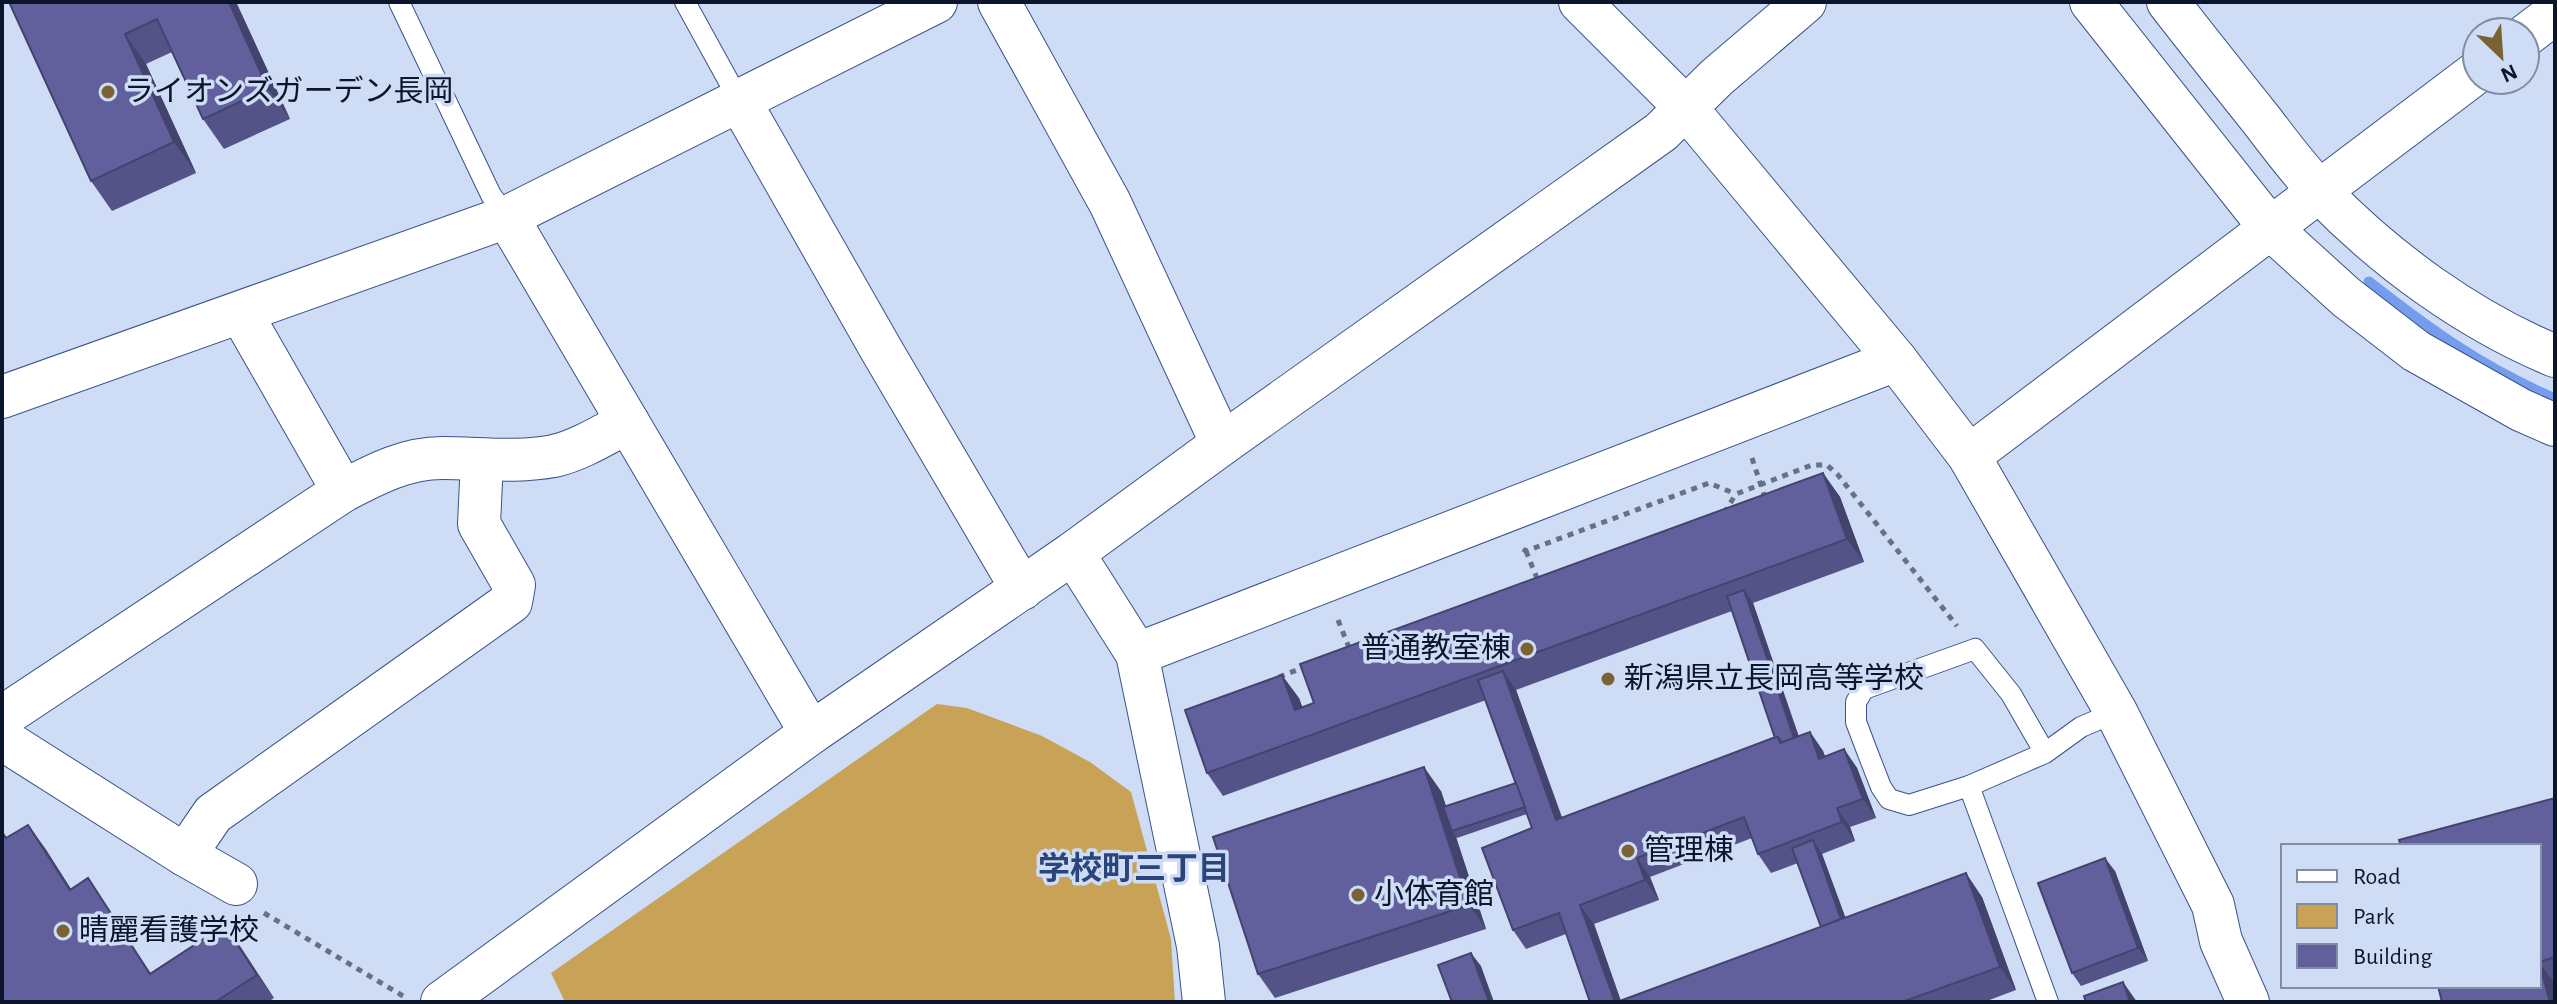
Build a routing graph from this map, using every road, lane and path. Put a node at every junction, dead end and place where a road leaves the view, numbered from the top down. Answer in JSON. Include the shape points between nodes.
{"nodes":[{"id":1,"x":399,"y":2,"type":"edge"},
{"id":2,"x":685,"y":2,"type":"edge"},
{"id":3,"x":936,"y":2,"type":"edge"},
{"id":4,"x":999,"y":2,"type":"edge"},
{"id":5,"x":1580,"y":2,"type":"edge"},
{"id":6,"x":1805,"y":2,"type":"edge"},
{"id":7,"x":2091,"y":2,"type":"edge"},
{"id":8,"x":2168,"y":2,"type":"edge"},
{"id":9,"x":2461,"y":84,"type":"edge"},
{"id":10,"x":739,"y":100,"type":"junction"},
{"id":11,"x":1687,"y":109,"type":"junction"},
{"id":12,"x":2319,"y":191,"type":"junction"},
{"id":13,"x":507,"y":217,"type":"junction"},
{"id":14,"x":2271,"y":229,"type":"junction"},
{"id":15,"x":241,"y":313,"type":"junction"},
{"id":16,"x":2555,"y":356,"type":"edge"},
{"id":17,"x":1896,"y":360,"type":"junction"},
{"id":18,"x":2,"y":397,"type":"edge"},
{"id":19,"x":628,"y":422,"type":"junction"},
{"id":20,"x":2555,"y":425,"type":"edge"},
{"id":21,"x":1222,"y":444,"type":"junction"},
{"id":22,"x":1747,"y":445,"type":"dead end"},
{"id":23,"x":1969,"y":456,"type":"junction"},
{"id":24,"x":482,"y":461,"type":"junction"},
{"id":25,"x":1762,"y":484,"type":"junction"},
{"id":26,"x":343,"y":491,"type":"junction"},
{"id":27,"x":1768,"y":509,"type":"edge"},
{"id":28,"x":1722,"y":516,"type":"edge"},
{"id":29,"x":1526,"y":551,"type":"dead end"},
{"id":30,"x":1073,"y":553,"type":"junction"},
{"id":31,"x":1548,"y":581,"type":"edge"},
{"id":32,"x":1022,"y":589,"type":"junction"},
{"id":33,"x":1364,"y":645,"type":"edge"},
{"id":34,"x":1975,"y":649,"type":"junction"},
{"id":35,"x":1137,"y":654,"type":"junction"},
{"id":36,"x":1336,"y":655,"type":"edge"},
{"id":37,"x":1309,"y":666,"type":"edge"},
{"id":38,"x":1267,"y":681,"type":"edge"},
{"id":39,"x":2116,"y":712,"type":"junction"},
{"id":40,"x":2,"y":717,"type":"edge"},
{"id":41,"x":811,"y":733,"type":"junction"},
{"id":42,"x":2,"y":739,"type":"edge"},
{"id":43,"x":2045,"y":753,"type":"junction"},
{"id":44,"x":1969,"y":786,"type":"junction"},
{"id":45,"x":185,"y":855,"type":"junction"},
{"id":46,"x":236,"y":884,"type":"joint"},
{"id":47,"x":425,"y":1000,"type":"edge"},
{"id":48,"x":1204,"y":1002,"type":"edge"},
{"id":49,"x":2048,"y":1002,"type":"edge"},
{"id":50,"x":2248,"y":1002,"type":"edge"}],
"edges":[{"from":1,"to":13,"type":"lane","via":[[491,195]]},
{"from":2,"to":10,"type":"lane"},
{"from":3,"to":10,"type":"street"},
{"from":4,"to":21,"type":"street","via":[[1110,203]]},
{"from":5,"to":11,"type":"street"},
{"from":6,"to":11,"type":"street"},
{"from":7,"to":14,"type":"street"},
{"from":8,"to":12,"type":"street"},
{"from":9,"to":12,"type":"street"},
{"from":10,"to":13,"type":"street"},
{"from":10,"to":32,"type":"street"},
{"from":11,"to":17,"type":"street"},
{"from":11,"to":21,"type":"street"},
{"from":12,"to":14,"type":"street"},
{"from":12,"to":16,"type":"street","via":[[2367,238],[2421,279],[2493,325]]},
{"from":13,"to":15,"type":"street"},
{"from":13,"to":19,"type":"street"},
{"from":14,"to":20,"type":"street","via":[[2416,351]]},
{"from":14,"to":23,"type":"street"},
{"from":15,"to":18,"type":"street"},
{"from":15,"to":26,"type":"street"},
{"from":17,"to":23,"type":"street"},
{"from":17,"to":35,"type":"street"},
{"from":19,"to":24,"type":"street","via":[[555,456]]},
{"from":19,"to":41,"type":"street"},
{"from":21,"to":30,"type":"street"},
{"from":22,"to":25,"type":"path"},
{"from":23,"to":39,"type":"street"},
{"from":24,"to":26,"type":"street","via":[[440,458],[391,467]]},
{"from":24,"to":45,"type":"street","via":[[479,524],[514,585],[511,602],[213,814]]},
{"from":25,"to":27,"type":"path"},
{"from":25,"to":28,"type":"path","via":[[1736,494]]},
{"from":25,"to":34,"type":"path","via":[[1812,465],[1827,465]]},
{"from":26,"to":40,"type":"street"},
{"from":29,"to":31,"type":"path","via":[[1535,581]]},
{"from":30,"to":32,"type":"street"},
{"from":30,"to":35,"type":"street"},
{"from":32,"to":41,"type":"street"},
{"from":33,"to":36,"type":"path"},
{"from":34,"to":43,"type":"lane","via":[[2011,694]]},
{"from":34,"to":44,"type":"lane","via":[[1864,689],[1856,702],[1856,722],[1874,790],[1909,805]]},
{"from":35,"to":48,"type":"street","via":[[1198,946]]},
{"from":37,"to":38,"type":"path"},
{"from":39,"to":43,"type":"lane","via":[[2081,727]]},
{"from":39,"to":50,"type":"street","via":[[2213,905],[2221,941]]},
{"from":41,"to":47,"type":"street"},
{"from":42,"to":45,"type":"street"},
{"from":43,"to":44,"type":"lane"},
{"from":44,"to":49,"type":"lane"},
{"from":45,"to":46,"type":"street"},
{"from":46,"to":47,"type":"path","via":[[249,905]]}]}
